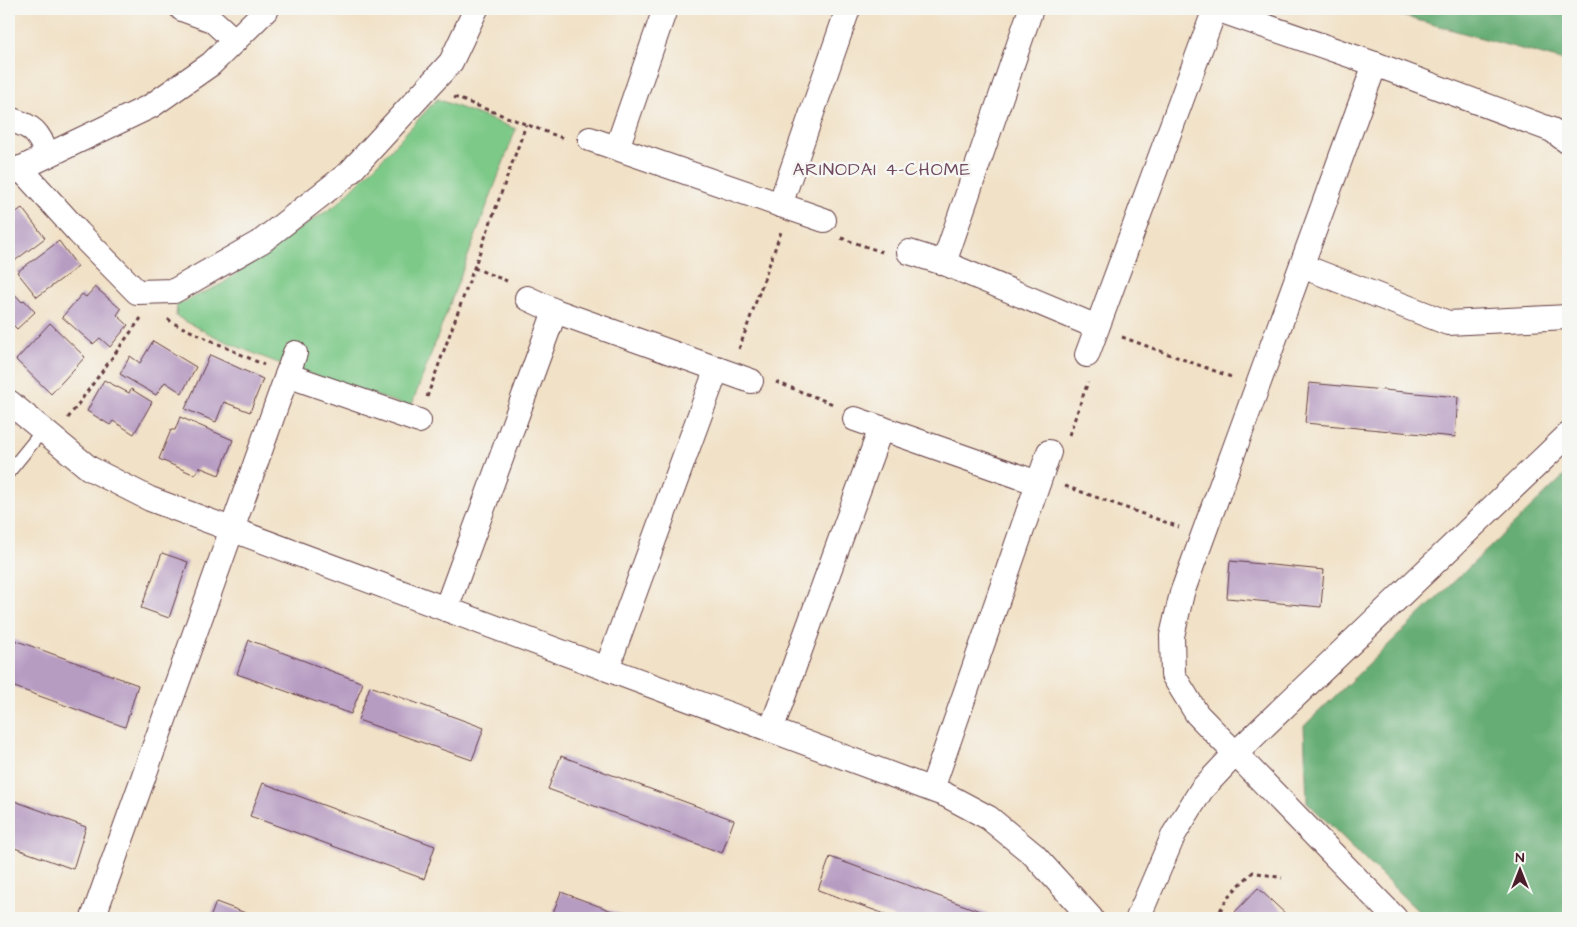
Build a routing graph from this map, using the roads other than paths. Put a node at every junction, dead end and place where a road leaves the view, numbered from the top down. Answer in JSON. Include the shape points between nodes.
{"nodes":[{"id":1,"x":182,"y":9,"type":"edge"},
{"id":2,"x":267,"y":9,"type":"edge"},
{"id":3,"x":476,"y":9,"type":"edge"},
{"id":4,"x":665,"y":9,"type":"edge"},
{"id":5,"x":848,"y":9,"type":"edge"},
{"id":6,"x":1031,"y":9,"type":"edge"},
{"id":7,"x":1216,"y":9,"type":"edge"},
{"id":8,"x":235,"y":41,"type":"junction"},
{"id":9,"x":1375,"y":64,"type":"junction"},
{"id":10,"x":9,"y":119,"type":"edge"},
{"id":11,"x":590,"y":138,"type":"road end"},
{"id":12,"x":1568,"y":142,"type":"edge"},
{"id":13,"x":617,"y":148,"type":"junction"},
{"id":14,"x":48,"y":155,"type":"junction"},
{"id":15,"x":15,"y":171,"type":"edge"},
{"id":16,"x":785,"y":207,"type":"junction"},
{"id":17,"x":824,"y":220,"type":"road end"},
{"id":18,"x":909,"y":252,"type":"road end"},
{"id":19,"x":944,"y":263,"type":"junction"},
{"id":20,"x":1302,"y":266,"type":"junction"},
{"id":21,"x":527,"y":298,"type":"dead end"},
{"id":22,"x":555,"y":311,"type":"junction"},
{"id":23,"x":1568,"y":317,"type":"edge"},
{"id":24,"x":1097,"y":328,"type":"junction"},
{"id":25,"x":295,"y":353,"type":"dead end"},
{"id":26,"x":1087,"y":354,"type":"road end"},
{"id":27,"x":287,"y":375,"type":"junction"},
{"id":28,"x":9,"y":402,"type":"edge"},
{"id":29,"x":855,"y":419,"type":"road end"},
{"id":30,"x":419,"y":422,"type":"road end"},
{"id":31,"x":881,"y":428,"type":"junction"},
{"id":32,"x":48,"y":434,"type":"junction"},
{"id":33,"x":1568,"y":435,"type":"edge"},
{"id":34,"x":1049,"y":452,"type":"road end"},
{"id":35,"x":9,"y":472,"type":"edge"},
{"id":36,"x":1038,"y":483,"type":"junction"},
{"id":37,"x":232,"y":529,"type":"junction"},
{"id":38,"x":446,"y":609,"type":"junction"},
{"id":39,"x":607,"y":668,"type":"junction"},
{"id":40,"x":771,"y":730,"type":"junction"},
{"id":41,"x":1235,"y":754,"type":"junction"},
{"id":42,"x":932,"y":789,"type":"junction"},
{"id":43,"x":93,"y":918,"type":"edge"},
{"id":44,"x":1091,"y":918,"type":"edge"},
{"id":45,"x":1138,"y":918,"type":"edge"},
{"id":46,"x":1395,"y":918,"type":"edge"}],
"edges":[{"from":1,"to":8,"type":"street","via":[[212,20]]},
{"from":2,"to":8,"type":"street"},
{"from":3,"to":15,"type":"street","via":[[451,62],[349,173],[262,241],[174,291],[151,298],[137,292]]},
{"from":4,"to":13,"type":"street"},
{"from":5,"to":16,"type":"street"},
{"from":6,"to":19,"type":"street"},
{"from":7,"to":9,"type":"street"},
{"from":7,"to":24,"type":"street"},
{"from":8,"to":14,"type":"street","via":[[211,64],[151,106]]},
{"from":9,"to":12,"type":"street","via":[[1552,130]]},
{"from":9,"to":20,"type":"street"},
{"from":10,"to":14,"type":"street","via":[[38,134]]},
{"from":11,"to":13,"type":"street"},
{"from":13,"to":16,"type":"street"},
{"from":14,"to":15,"type":"street"},
{"from":16,"to":17,"type":"street"},
{"from":18,"to":19,"type":"street"},
{"from":19,"to":24,"type":"street"},
{"from":20,"to":23,"type":"street","via":[[1448,323]]},
{"from":20,"to":41,"type":"street","via":[[1182,593],[1172,636],[1173,676],[1197,714]]},
{"from":21,"to":22,"type":"street"},
{"from":22,"to":38,"type":"street"},
{"from":22,"to":39,"type":"street","via":[[733,374]]},
{"from":24,"to":26,"type":"street"},
{"from":25,"to":27,"type":"street"},
{"from":27,"to":30,"type":"street"},
{"from":27,"to":37,"type":"street"},
{"from":28,"to":32,"type":"street"},
{"from":29,"to":31,"type":"street"},
{"from":31,"to":36,"type":"street"},
{"from":31,"to":40,"type":"street"},
{"from":32,"to":35,"type":"lane"},
{"from":32,"to":37,"type":"street","via":[[89,468],[150,499]]},
{"from":33,"to":41,"type":"street"},
{"from":34,"to":36,"type":"street"},
{"from":36,"to":42,"type":"street"},
{"from":37,"to":38,"type":"street"},
{"from":37,"to":43,"type":"street"},
{"from":38,"to":39,"type":"street"},
{"from":39,"to":40,"type":"street"},
{"from":40,"to":42,"type":"street"},
{"from":41,"to":45,"type":"street","via":[[1202,789],[1174,834]]},
{"from":41,"to":46,"type":"street"},
{"from":42,"to":44,"type":"street","via":[[989,818],[1034,855]]}]}
